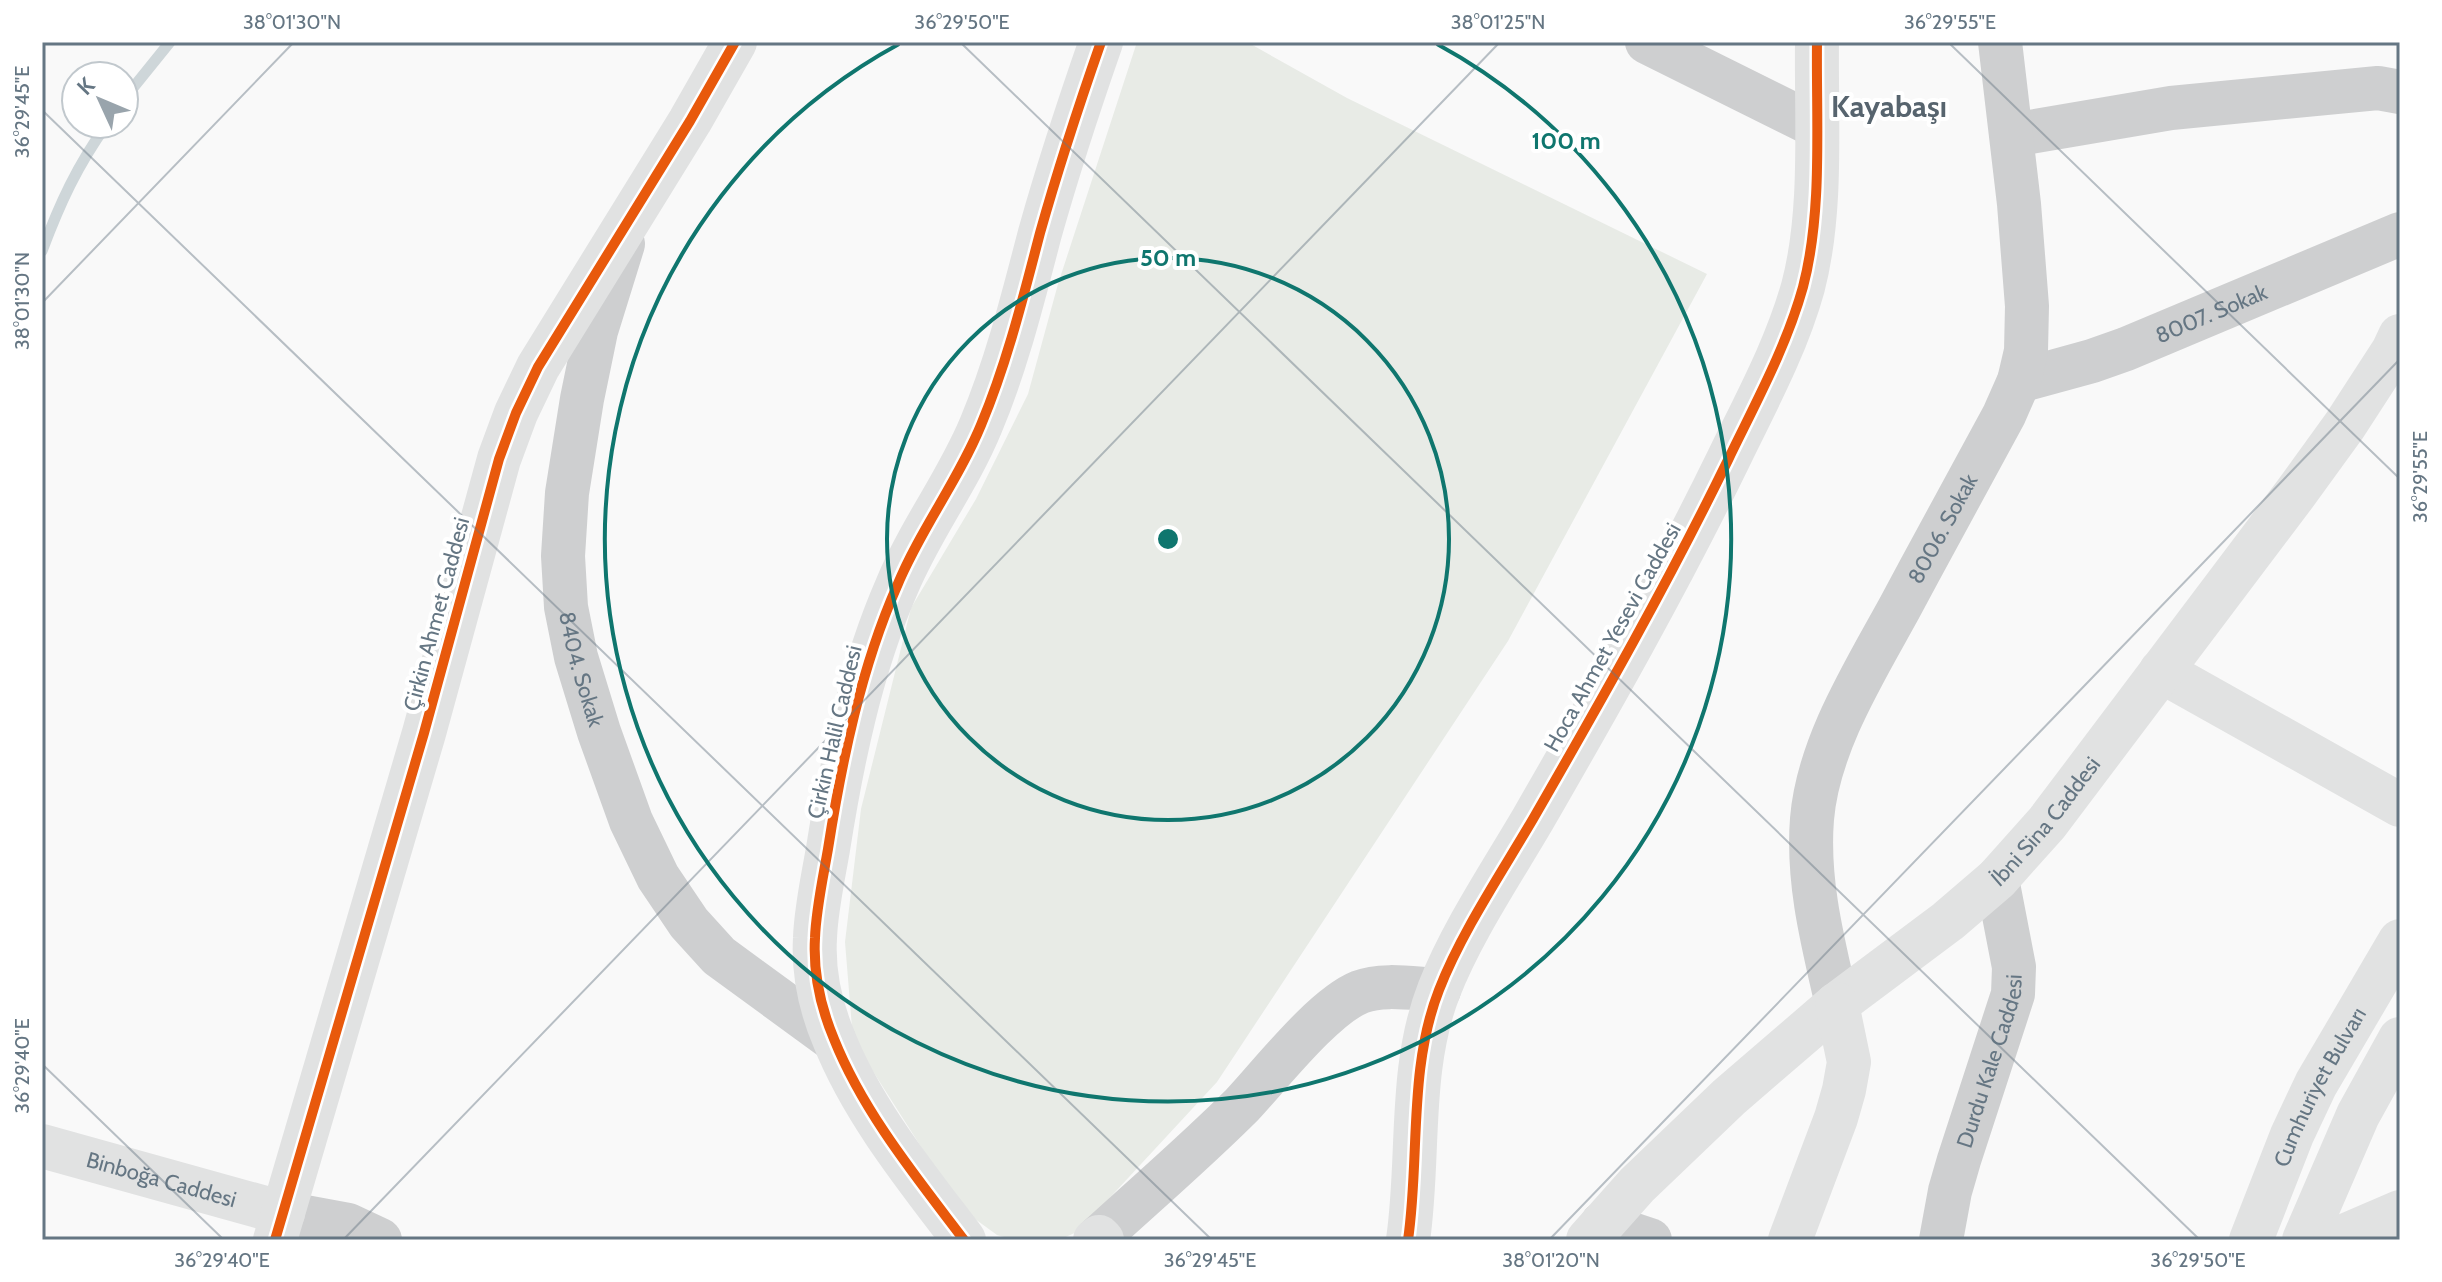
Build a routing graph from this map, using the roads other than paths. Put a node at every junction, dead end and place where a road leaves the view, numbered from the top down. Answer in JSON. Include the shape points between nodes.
{"nodes":[{"id":1,"x":735,"y":42,"type":"edge"},
{"id":2,"x":1101,"y":42,"type":"edge"},
{"id":3,"x":1647,"y":42,"type":"edge"},
{"id":4,"x":1817,"y":42,"type":"edge"},
{"id":5,"x":2000,"y":42,"type":"edge"},
{"id":6,"x":2400,"y":92,"type":"edge"},
{"id":7,"x":1816,"y":126,"type":"junction"},
{"id":8,"x":2012,"y":135,"type":"junction"},
{"id":9,"x":632,"y":215,"type":"junction"},
{"id":10,"x":2400,"y":234,"type":"edge"},
{"id":11,"x":2400,"y":336,"type":"edge"},
{"id":12,"x":2019,"y":381,"type":"junction"},
{"id":13,"x":2161,"y":671,"type":"junction"},
{"id":14,"x":2400,"y":805,"type":"edge"},
{"id":15,"x":1997,"y":879,"type":"junction"},
{"id":16,"x":2400,"y":941,"type":"edge"},
{"id":17,"x":1439,"y":990,"type":"junction"},
{"id":18,"x":1837,"y":1004,"type":"junction"},
{"id":19,"x":2400,"y":1039,"type":"edge"},
{"id":20,"x":834,"y":1040,"type":"junction"},
{"id":21,"x":42,"y":1146,"type":"edge"},
{"id":22,"x":2400,"y":1212,"type":"edge"},
{"id":23,"x":279,"y":1227,"type":"edge"},
{"id":24,"x":1595,"y":1232,"type":"edge"},
{"id":25,"x":1099,"y":1239,"type":"edge"},
{"id":26,"x":380,"y":1240,"type":"edge"},
{"id":27,"x":964,"y":1240,"type":"edge"},
{"id":28,"x":1408,"y":1240,"type":"edge"},
{"id":29,"x":1650,"y":1240,"type":"edge"},
{"id":30,"x":1790,"y":1240,"type":"edge"},
{"id":31,"x":1941,"y":1240,"type":"edge"},
{"id":32,"x":2251,"y":1240,"type":"edge"},
{"id":33,"x":2304,"y":1240,"type":"edge"},
{"id":34,"x":2335,"y":1240,"type":"edge"}],
"edges":[{"from":1,"to":9,"type":"street","name":"Çirkin Ahmet Caddesi"},
{"from":2,"to":20,"type":"street","name":"Çirkin Halil Caddesi","via":[[1004,365],[980,427],[897,583],[861,694],[837,797],[815,937],[821,999]]},
{"from":3,"to":7,"type":"street"},
{"from":4,"to":7,"type":"street","name":"Hoca Ahmet Yesevi Caddesi"},
{"from":5,"to":8,"type":"street","name":"8006. Sokak"},
{"from":6,"to":8,"type":"street","via":[[2378,88],[2171,108]]},
{"from":7,"to":17,"type":"street","name":"Hoca Ahmet Yesevi Caddesi","via":[[1810,253],[1786,340],[1659,597]]},
{"from":8,"to":12,"type":"street","name":"8006. Sokak","via":[[2027,306]]},
{"from":9,"to":20,"type":"street","name":"8404. Sokak","via":[[596,331],[567,493],[563,556],[576,657],[631,821],[658,877],[719,956]]},
{"from":9,"to":23,"type":"street","name":"Çirkin Ahmet Caddesi","via":[[538,367],[499,459]]},
{"from":10,"to":12,"type":"street","name":"8007. Sokak","via":[[2126,349]]},
{"from":11,"to":13,"type":"street","name":"İbni Sina Caddesi","via":[[2328,448]]},
{"from":12,"to":18,"type":"street","name":"8006. Sokak","via":[[1866,669],[1820,777],[1812,818],[1814,897]]},
{"from":13,"to":14,"type":"street"},
{"from":13,"to":15,"type":"street","name":"İbni Sina Caddesi","via":[[2047,823]]},
{"from":15,"to":18,"type":"street","name":"İbni Sina Caddesi"},
{"from":15,"to":31,"type":"street","name":"Durdu Kale Caddesi","via":[[2014,967],[2013,994],[1959,1160]]},
{"from":16,"to":32,"type":"street","name":"Cumhuriyet Bulvarı","via":[[2316,1084]]},
{"from":17,"to":25,"type":"street","via":[[1385,988],[1347,998]]},
{"from":17,"to":28,"type":"street","name":"Hoca Ahmet Yesevi Caddesi","via":[[1420,1077]]},
{"from":18,"to":24,"type":"street","name":"İbni Sina Caddesi","via":[[1687,1135]]},
{"from":18,"to":30,"type":"street","via":[[1849,1062],[1844,1090]]},
{"from":19,"to":33,"type":"street","name":"Cumhuriyet Bulvarı","via":[[2358,1115]]},
{"from":20,"to":27,"type":"street","name":"Çirkin Halil Caddesi","via":[[911,1171]]},
{"from":21,"to":23,"type":"street","name":"Binboğa Caddesi"},
{"from":22,"to":34,"type":"street"},
{"from":23,"to":26,"type":"street","via":[[348,1225]]},
{"from":24,"to":29,"type":"street","name":"İbni Sina Caddesi"}]}
